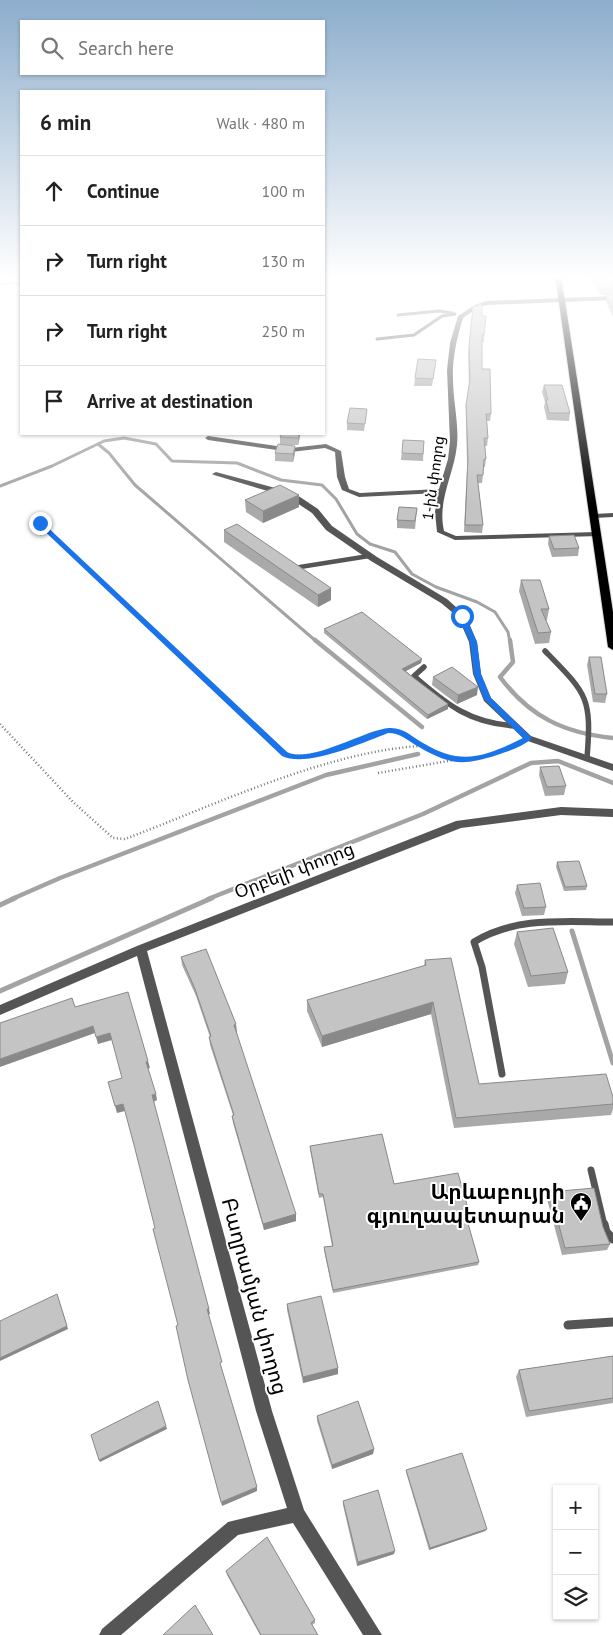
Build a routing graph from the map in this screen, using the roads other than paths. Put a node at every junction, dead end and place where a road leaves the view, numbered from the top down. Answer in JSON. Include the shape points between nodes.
{"nodes":[{"id":1,"x":452,"y":351,"type":"edge"},
{"id":2,"x":570,"y":351,"type":"edge"},
{"id":3,"x":208,"y":438,"type":"dead end"},
{"id":4,"x":216,"y":474,"type":"dead end"},
{"id":5,"x":444,"y":491,"type":"junction"},
{"id":6,"x":613,"y":515,"type":"edge"},
{"id":7,"x":594,"y":516,"type":"junction"},
{"id":8,"x":597,"y":534,"type":"junction"},
{"id":9,"x":369,"y":556,"type":"junction"},
{"id":10,"x":300,"y":567,"type":"edge"},
{"id":11,"x":613,"y":647,"type":"edge"},
{"id":12,"x":545,"y":651,"type":"dead end"},
{"id":13,"x":424,"y":667,"type":"dead end"},
{"id":14,"x":515,"y":726,"type":"junction"},
{"id":15,"x":587,"y":758,"type":"junction"},
{"id":16,"x":613,"y":768,"type":"edge"},
{"id":17,"x":613,"y":813,"type":"edge"},
{"id":18,"x":613,"y":922,"type":"edge"},
{"id":19,"x":141,"y":949,"type":"junction"},
{"id":20,"x":0,"y":1010,"type":"edge"},
{"id":21,"x":502,"y":1074,"type":"dead end"},
{"id":22,"x":591,"y":1170,"type":"dead end"},
{"id":23,"x":613,"y":1239,"type":"edge"},
{"id":24,"x":613,"y":1322,"type":"edge"},
{"id":25,"x":568,"y":1325,"type":"dead end"},
{"id":26,"x":297,"y":1514,"type":"junction"},
{"id":27,"x":108,"y":1635,"type":"edge"},
{"id":28,"x":373,"y":1635,"type":"edge"}],
"edges":[{"from":1,"to":5,"type":"street","name":"1-ին փողոց","via":[[449,374],[453,448]]},
{"from":2,"to":7,"type":"main road"},
{"from":3,"to":5,"type":"street","via":[[291,450],[326,446],[338,451],[346,490],[358,495]]},
{"from":4,"to":9,"type":"street","via":[[291,495],[315,511],[329,528]]},
{"from":5,"to":8,"type":"street","name":"1-ին փողոց","via":[[439,527],[441,532],[456,538]]},
{"from":6,"to":7,"type":"street"},
{"from":7,"to":8,"type":"main road"},
{"from":8,"to":11,"type":"main road"},
{"from":9,"to":10,"type":"lane"},
{"from":9,"to":14,"type":"street","via":[[444,601],[462,616],[473,642],[477,674],[487,699]]},
{"from":12,"to":15,"type":"lane","via":[[583,696],[589,710]]},
{"from":13,"to":14,"type":"lane","via":[[414,676],[458,713],[492,724]]},
{"from":14,"to":15,"type":"street","via":[[528,738]]},
{"from":15,"to":16,"type":"street"},
{"from":17,"to":19,"type":"street","name":"Օրբելի փողոց","via":[[561,811],[460,824]]},
{"from":18,"to":21,"type":"lane","via":[[520,926],[484,933],[474,942],[482,967]]},
{"from":19,"to":20,"type":"street","name":"Օրբելի փողոց"},
{"from":19,"to":26,"type":"street","name":"Բաղրամյան փողոց","via":[[264,1412]]},
{"from":22,"to":23,"type":"lane","via":[[606,1232]]},
{"from":24,"to":25,"type":"lane"},
{"from":26,"to":27,"type":"street","via":[[234,1528]]},
{"from":26,"to":28,"type":"street","name":"Բաղրամյան փողոց"}]}
